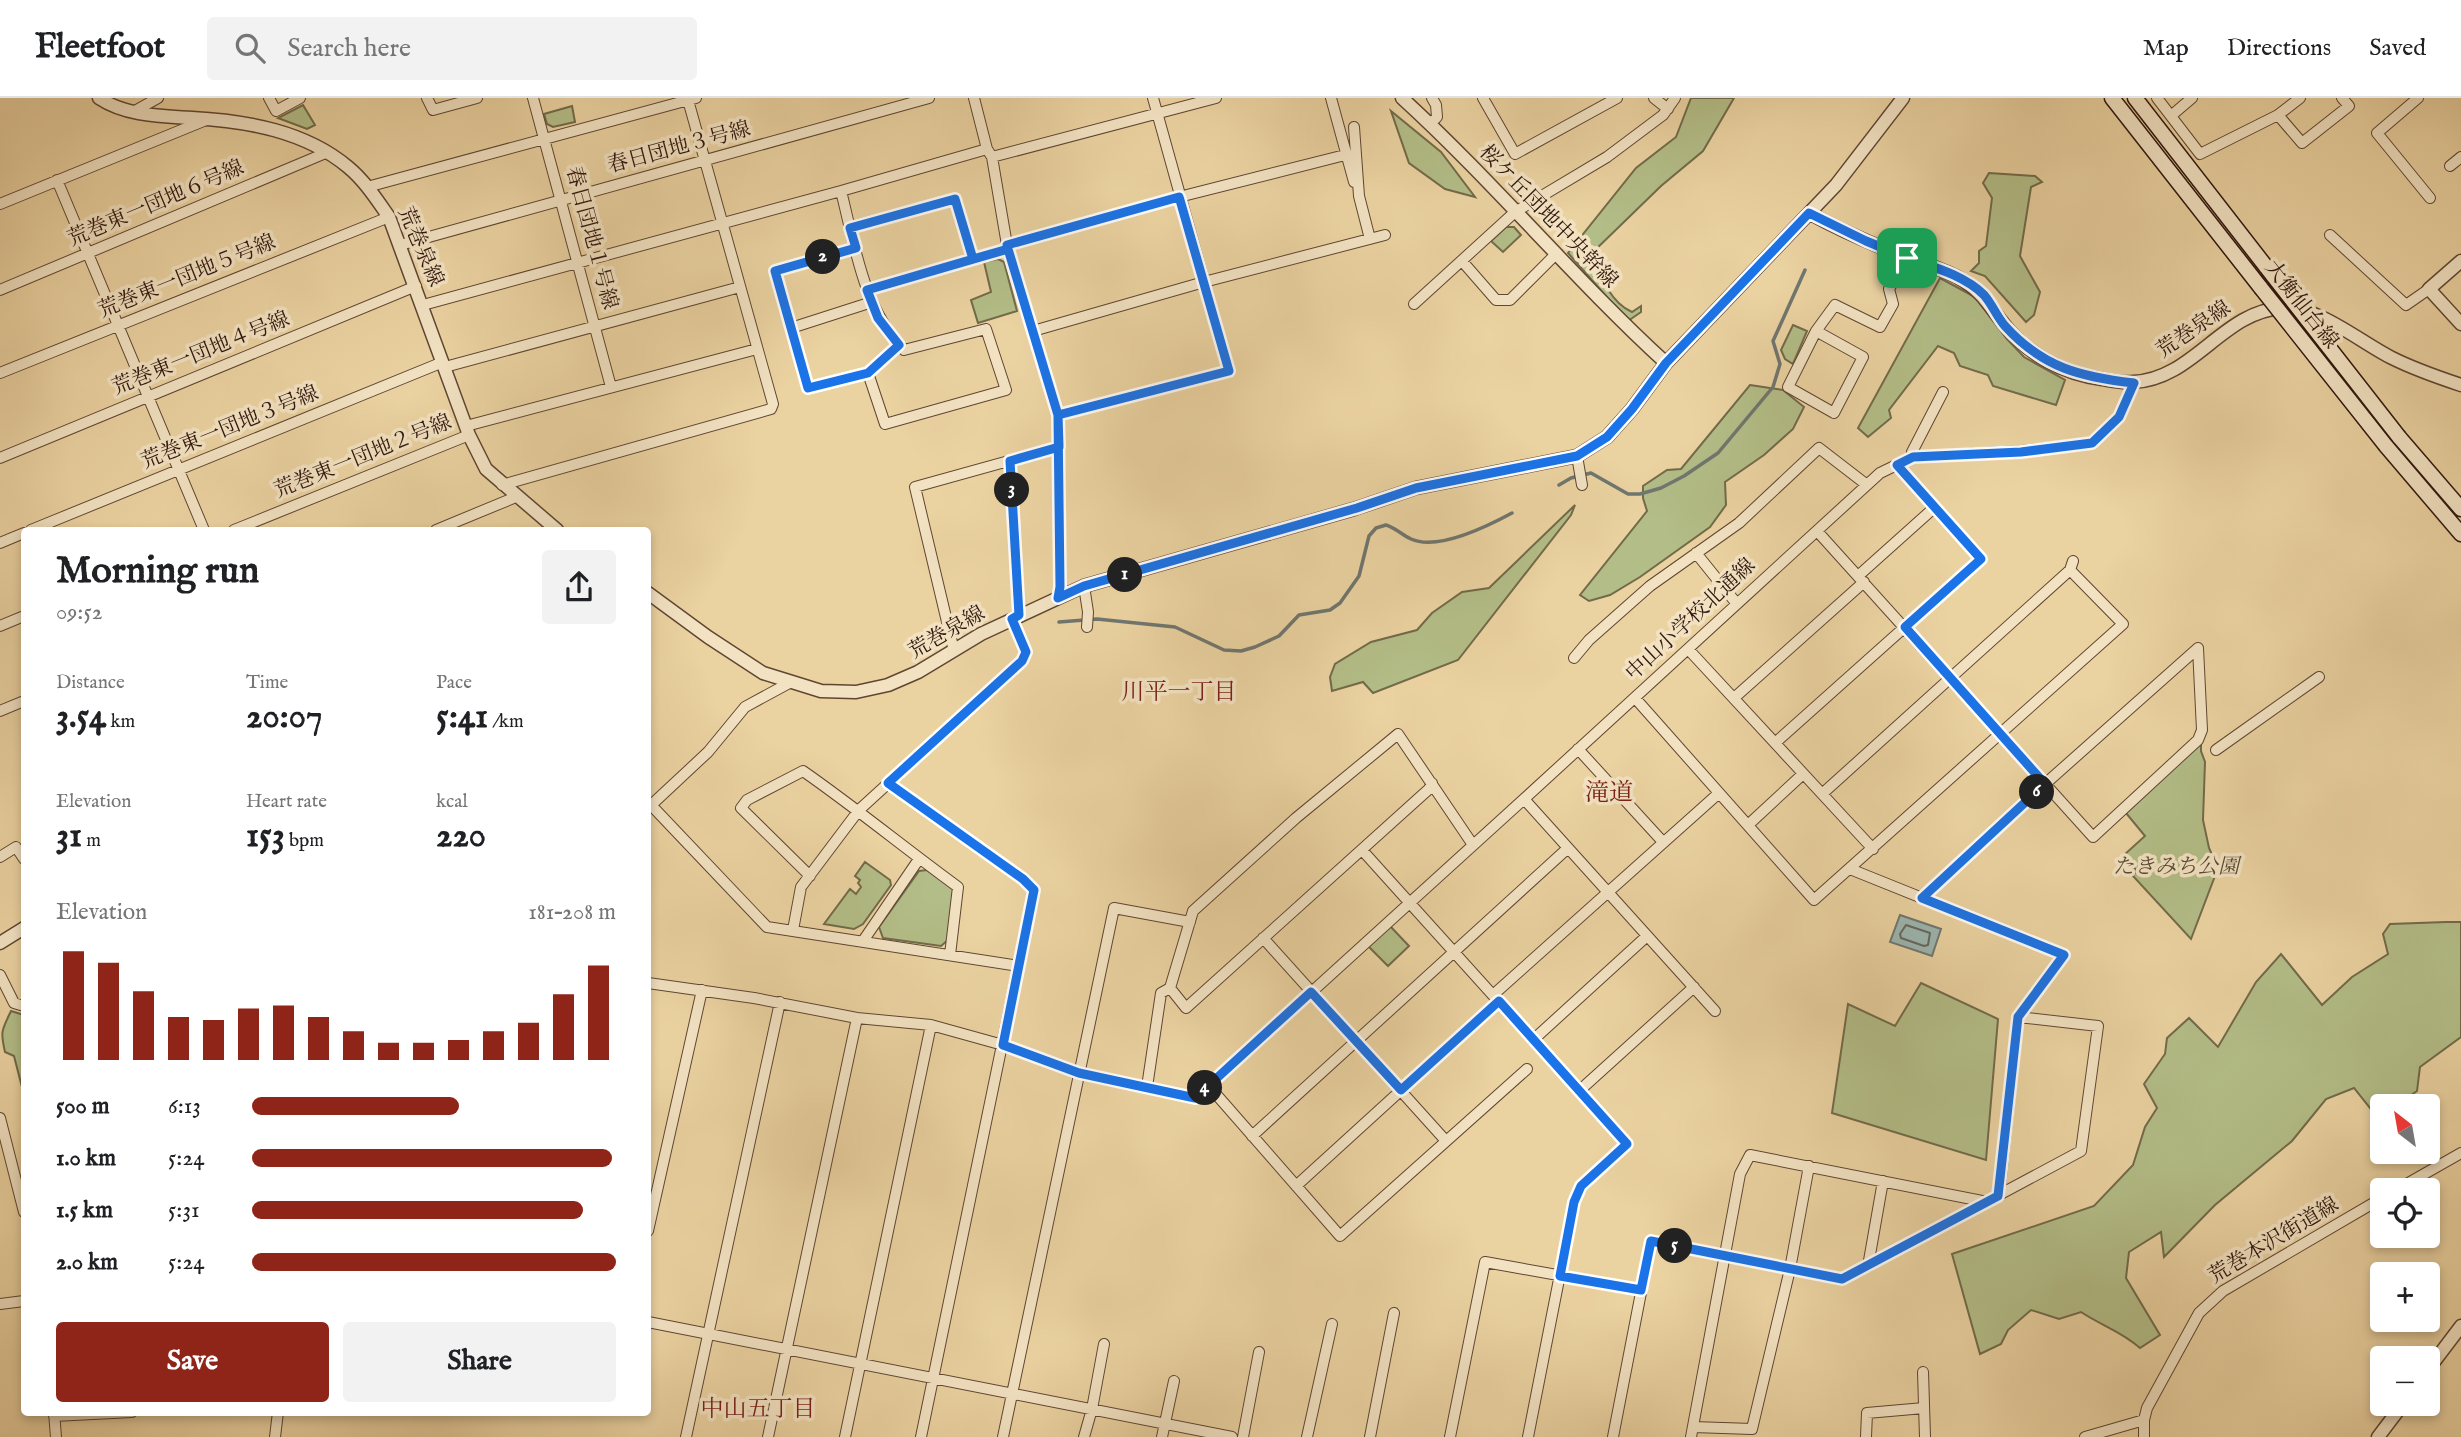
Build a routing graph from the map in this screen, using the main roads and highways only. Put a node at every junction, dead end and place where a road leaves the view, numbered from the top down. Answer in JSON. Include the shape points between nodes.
{"nodes":[{"id":1,"x":2112,"y":98,"type":"edge"},
{"id":2,"x":2135,"y":98,"type":"edge"},
{"id":3,"x":2461,"y":509,"type":"edge"},
{"id":4,"x":2461,"y":534,"type":"edge"}],
"edges":[{"from":1,"to":4,"type":"main road","name":"大衡仙台線","bridge":true,"via":[[2385,446]]},
{"from":2,"to":3,"type":"main road","name":"大衡仙台線","bridge":true,"via":[[2399,437]]}]}
